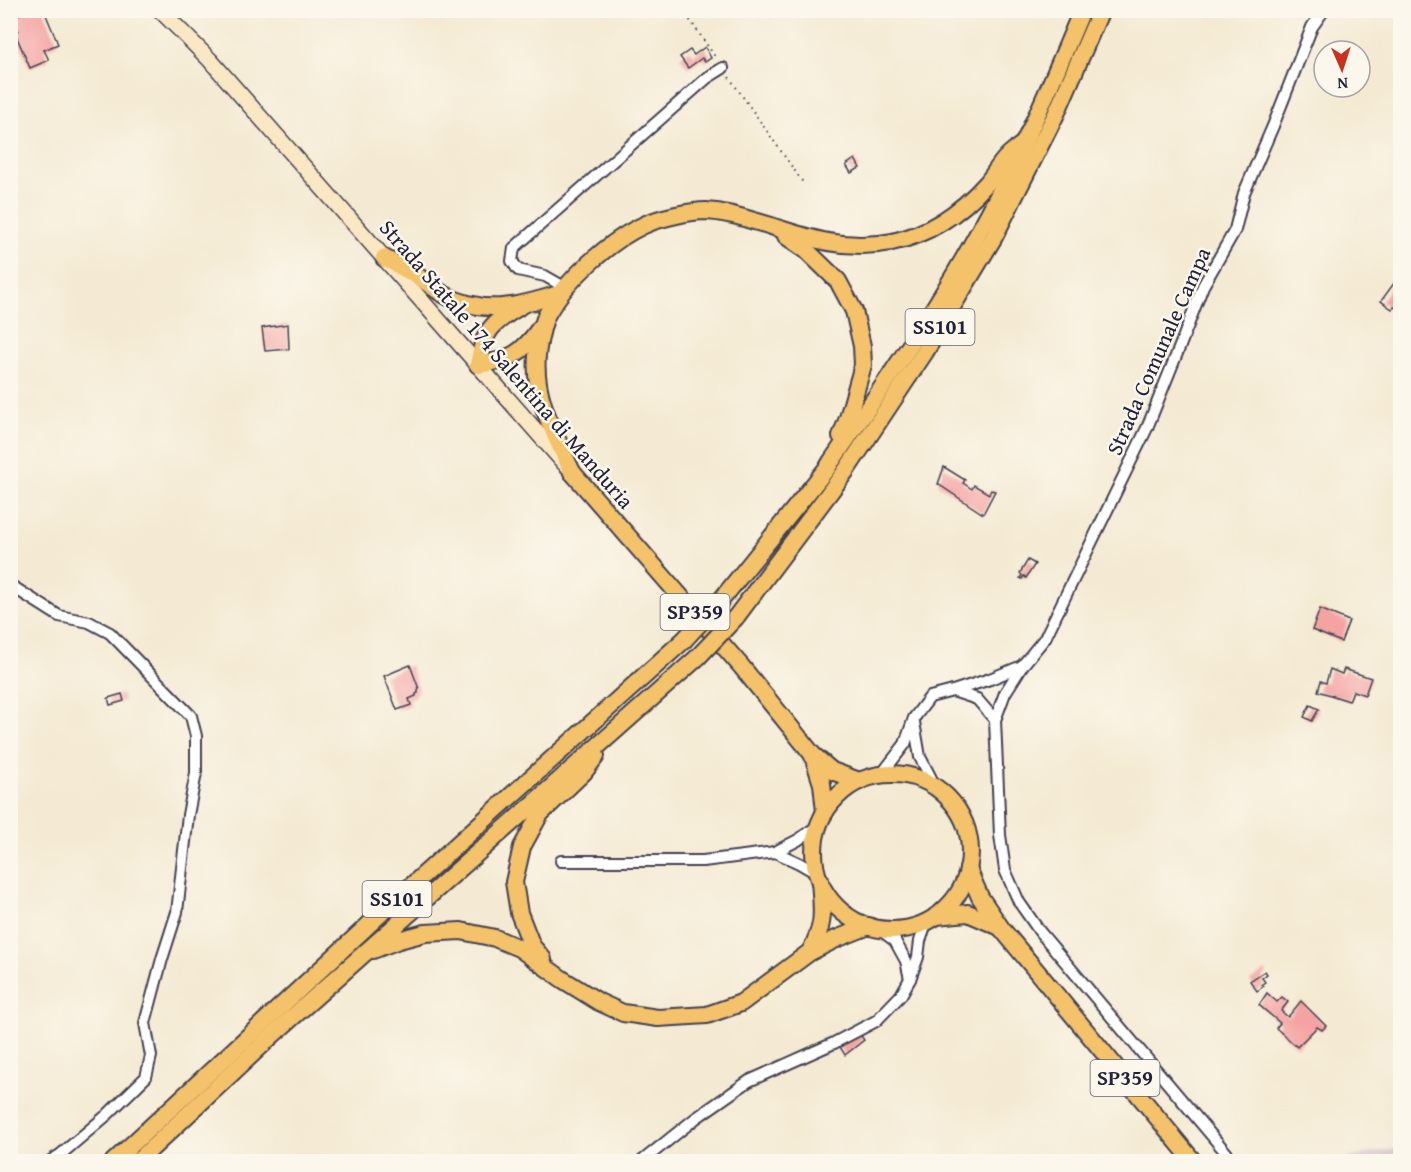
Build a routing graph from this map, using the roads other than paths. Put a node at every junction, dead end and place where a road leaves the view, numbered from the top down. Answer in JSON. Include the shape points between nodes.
{"nodes":[{"id":1,"x":160,"y":10,"type":"edge"},
{"id":2,"x":1082,"y":10,"type":"edge"},
{"id":3,"x":1101,"y":10,"type":"edge"},
{"id":4,"x":1324,"y":10,"type":"edge"},
{"id":5,"x":723,"y":68,"type":"road end"},
{"id":6,"x":1024,"y":143,"type":"junction"},
{"id":7,"x":770,"y":226,"type":"junction"},
{"id":8,"x":384,"y":258,"type":"junction"},
{"id":9,"x":562,"y":291,"type":"junction"},
{"id":10,"x":523,"y":305,"type":"junction"},
{"id":11,"x":544,"y":322,"type":"junction"},
{"id":12,"x":478,"y":365,"type":"junction"},
{"id":13,"x":831,"y":462,"type":"junction"},
{"id":14,"x":572,"y":472,"type":"junction"},
{"id":15,"x":10,"y":585,"type":"edge"},
{"id":16,"x":1022,"y":666,"type":"junction"},
{"id":17,"x":953,"y":691,"type":"junction"},
{"id":18,"x":914,"y":718,"type":"junction"},
{"id":19,"x":995,"y":720,"type":"junction"},
{"id":20,"x":613,"y":731,"type":"junction"},
{"id":21,"x":813,"y":755,"type":"junction"},
{"id":22,"x":881,"y":775,"type":"junction"},
{"id":23,"x":859,"y":782,"type":"junction"},
{"id":24,"x":935,"y":786,"type":"junction"},
{"id":25,"x":822,"y":819,"type":"junction"},
{"id":26,"x":775,"y":852,"type":"junction"},
{"id":27,"x":561,"y":861,"type":"dead end"},
{"id":28,"x":968,"y":869,"type":"junction"},
{"id":29,"x":819,"y":877,"type":"junction"},
{"id":30,"x":932,"y":919,"type":"junction"},
{"id":31,"x":874,"y":927,"type":"junction"},
{"id":32,"x":1001,"y":928,"type":"junction"},
{"id":33,"x":810,"y":952,"type":"junction"},
{"id":34,"x":363,"y":953,"type":"junction"},
{"id":35,"x":562,"y":979,"type":"junction"},
{"id":36,"x":910,"y":979,"type":"junction"},
{"id":37,"x":48,"y":1161,"type":"edge"},
{"id":38,"x":113,"y":1161,"type":"edge"},
{"id":39,"x":137,"y":1161,"type":"edge"},
{"id":40,"x":641,"y":1161,"type":"edge"},
{"id":41,"x":1194,"y":1161,"type":"edge"},
{"id":42,"x":1234,"y":1161,"type":"edge"}],
"edges":[{"from":1,"to":8,"type":"main road","name":"Strada Statale 174 Salentina di Manduria","number":"SP359","via":[[210,60]]},
{"from":2,"to":6,"type":"main road","number":"SS101"},
{"from":3,"to":20,"type":"main road","number":"SS101","bridge":true,"via":[[1056,114],[999,226],[931,343],[845,472],[736,617],[698,657]]},
{"from":4,"to":16,"type":"street","name":"Strada Comunale Campa","via":[[1312,27],[1244,193],[1235,230],[1203,286],[1147,428],[1045,638]]},
{"from":5,"to":9,"type":"street","via":[[706,78],[514,248],[512,261],[518,270],[545,276]]},
{"from":6,"to":7,"type":"main road","via":[[967,204],[941,224],[909,238],[846,245]]},
{"from":6,"to":13,"type":"main road","number":"SS101","via":[[976,237],[911,346]]},
{"from":7,"to":9,"type":"main road","via":[[732,214],[705,211],[646,224],[619,239]]},
{"from":7,"to":13,"type":"main road","via":[[806,250],[830,273],[855,310],[862,365]]},
{"from":8,"to":10,"type":"main road","via":[[443,294],[470,305]]},
{"from":8,"to":12,"type":"main road","name":"Strada Statale 174 Salentina di Manduria","number":"SP359"},
{"from":9,"to":10,"type":"main road"},
{"from":9,"to":11,"type":"main road"},
{"from":10,"to":12,"type":"main road","via":[[490,328]]},
{"from":11,"to":12,"type":"main road","via":[[511,358]]},
{"from":11,"to":14,"type":"main road","via":[[537,355],[541,402]]},
{"from":12,"to":14,"type":"main road","name":"Strada Statale 174 Salentina di Manduria","number":"SP359"},
{"from":13,"to":38,"type":"main road","number":"SS101","bridge":true,"via":[[721,600],[684,640]]},
{"from":14,"to":21,"type":"main road","name":"Strada Statale 174 Salentina di Manduria","number":"SP359"},
{"from":15,"to":37,"type":"street","via":[[59,616],[89,622],[110,633],[191,716],[196,736],[196,773],[177,912],[145,1023],[151,1056],[146,1077],[60,1155]]},
{"from":16,"to":17,"type":"street"},
{"from":16,"to":19,"type":"street","name":"Strada Comunale Campa","via":[[1005,693]]},
{"from":17,"to":18,"type":"street","via":[[930,698]]},
{"from":17,"to":19,"type":"street","via":[[977,699]]},
{"from":18,"to":22,"type":"street","via":[[905,744]]},
{"from":18,"to":24,"type":"street","via":[[920,757]]},
{"from":19,"to":42,"type":"street","via":[[1000,836],[1005,870],[1019,902],[1040,932]]},
{"from":20,"to":34,"type":"main road","number":"SS101"},
{"from":20,"to":35,"type":"main road","via":[[584,772],[540,814],[522,848],[514,882],[519,913],[532,946]]},
{"from":21,"to":23,"type":"main road","name":"Strada Statale 174 Salentina di Manduria","number":"SP359","via":[[832,771]]},
{"from":21,"to":25,"type":"main road","name":"Strada Statale 174 Salentina di Manduria","number":"SP359","via":[[822,784]]},
{"from":22,"to":23,"type":"main road"},
{"from":22,"to":24,"type":"main road","via":[[909,776]]},
{"from":23,"to":25,"type":"main road","via":[[840,794]]},
{"from":24,"to":28,"type":"main road","via":[[949,798],[968,831]]},
{"from":25,"to":26,"type":"street","via":[[798,840]]},
{"from":25,"to":29,"type":"main road","via":[[815,841]]},
{"from":26,"to":27,"type":"street","via":[[704,861]]},
{"from":26,"to":29,"type":"street"},
{"from":28,"to":30,"type":"main road","via":[[957,895]]},
{"from":28,"to":32,"type":"main road","number":"SP359","via":[[980,897]]},
{"from":29,"to":31,"type":"main road","via":[[839,908],[856,921]]},
{"from":29,"to":33,"type":"main road","via":[[823,917]]},
{"from":30,"to":31,"type":"main road","via":[[908,928]]},
{"from":30,"to":32,"type":"main road","number":"SP359","via":[[968,913]]},
{"from":30,"to":36,"type":"street"},
{"from":31,"to":33,"type":"main road"},
{"from":31,"to":36,"type":"street","via":[[895,941]]},
{"from":32,"to":41,"type":"main road","number":"SP359"},
{"from":33,"to":35,"type":"main road","via":[[741,1003],[706,1015],[658,1018],[622,1013]]},
{"from":34,"to":35,"type":"main road","via":[[425,933],[461,931],[519,948]]},
{"from":34,"to":39,"type":"main road","number":"SS101"},
{"from":36,"to":40,"type":"street","via":[[901,996],[876,1021],[749,1081]]}]}
